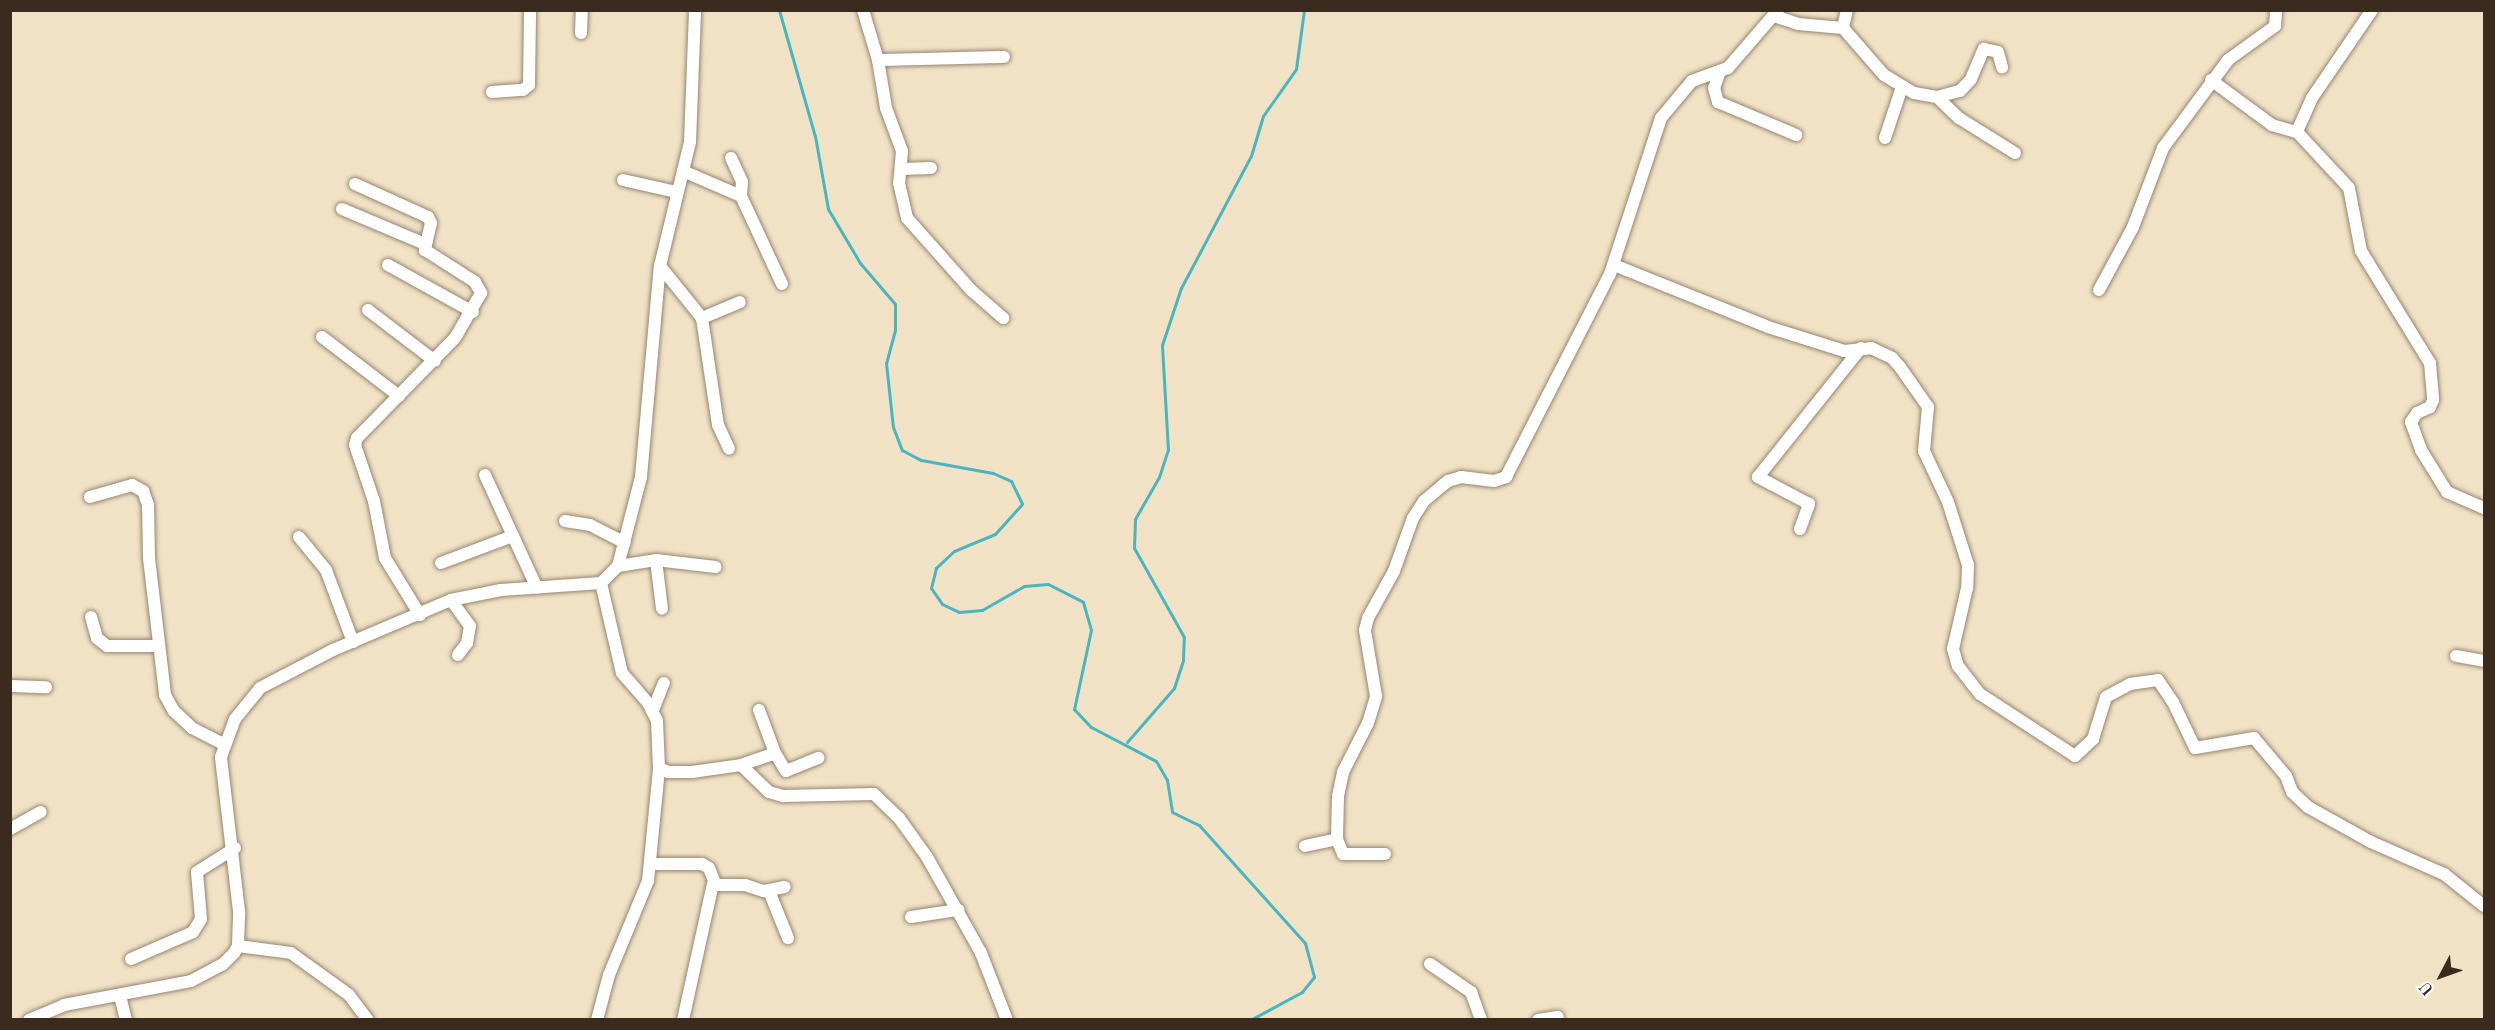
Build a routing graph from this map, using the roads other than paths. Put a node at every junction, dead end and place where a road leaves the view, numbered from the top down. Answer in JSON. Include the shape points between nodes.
{"nodes":[{"id":1,"x":530,"y":10,"type":"edge"},
{"id":2,"x":582,"y":10,"type":"edge"},
{"id":3,"x":695,"y":10,"type":"edge"},
{"id":4,"x":863,"y":10,"type":"edge"},
{"id":5,"x":1847,"y":10,"type":"edge"},
{"id":6,"x":2276,"y":10,"type":"edge"},
{"id":7,"x":2372,"y":10,"type":"edge"},
{"id":8,"x":1776,"y":13,"type":"edge"},
{"id":9,"x":1844,"y":28,"type":"junction"},
{"id":10,"x":581,"y":33,"type":"dead end"},
{"id":11,"x":1004,"y":57,"type":"dead end"},
{"id":12,"x":878,"y":60,"type":"junction"},
{"id":13,"x":2002,"y":67,"type":"dead end"},
{"id":14,"x":1720,"y":71,"type":"junction"},
{"id":15,"x":2211,"y":80,"type":"junction"},
{"id":16,"x":1902,"y":87,"type":"junction"},
{"id":17,"x":492,"y":92,"type":"dead end"},
{"id":18,"x":1937,"y":97,"type":"junction"},
{"id":19,"x":2297,"y":132,"type":"junction"},
{"id":20,"x":1796,"y":135,"type":"dead end"},
{"id":21,"x":1885,"y":138,"type":"dead end"},
{"id":22,"x":2014,"y":153,"type":"dead end"},
{"id":23,"x":731,"y":158,"type":"dead end"},
{"id":24,"x":931,"y":168,"type":"dead end"},
{"id":25,"x":902,"y":169,"type":"junction"},
{"id":26,"x":683,"y":171,"type":"junction"},
{"id":27,"x":623,"y":180,"type":"dead end"},
{"id":28,"x":355,"y":184,"type":"dead end"},
{"id":29,"x":676,"y":192,"type":"junction"},
{"id":30,"x":741,"y":196,"type":"junction"},
{"id":31,"x":342,"y":209,"type":"dead end"},
{"id":32,"x":424,"y":244,"type":"junction"},
{"id":33,"x":388,"y":265,"type":"dead end"},
{"id":34,"x":1614,"y":265,"type":"junction"},
{"id":35,"x":660,"y":266,"type":"junction"},
{"id":36,"x":782,"y":284,"type":"dead end"},
{"id":37,"x":2099,"y":290,"type":"dead end"},
{"id":38,"x":740,"y":302,"type":"dead end"},
{"id":39,"x":368,"y":310,"type":"dead end"},
{"id":40,"x":474,"y":312,"type":"junction"},
{"id":41,"x":702,"y":318,"type":"junction"},
{"id":42,"x":1003,"y":318,"type":"dead end"},
{"id":43,"x":322,"y":338,"type":"dead end"},
{"id":44,"x":1861,"y":348,"type":"junction"},
{"id":45,"x":435,"y":361,"type":"junction"},
{"id":46,"x":399,"y":396,"type":"junction"},
{"id":47,"x":729,"y":449,"type":"dead end"},
{"id":48,"x":485,"y":475,"type":"dead end"},
{"id":49,"x":90,"y":497,"type":"dead end"},
{"id":50,"x":2484,"y":508,"type":"edge"},
{"id":51,"x":565,"y":521,"type":"dead end"},
{"id":52,"x":1800,"y":529,"type":"dead end"},
{"id":53,"x":513,"y":536,"type":"junction"},
{"id":54,"x":299,"y":537,"type":"dead end"},
{"id":55,"x":626,"y":543,"type":"junction"},
{"id":56,"x":656,"y":560,"type":"junction"},
{"id":57,"x":441,"y":563,"type":"dead end"},
{"id":58,"x":618,"y":566,"type":"junction"},
{"id":59,"x":716,"y":567,"type":"dead end"},
{"id":60,"x":601,"y":583,"type":"junction"},
{"id":61,"x":537,"y":588,"type":"junction"},
{"id":62,"x":451,"y":600,"type":"junction"},
{"id":63,"x":662,"y":609,"type":"dead end"},
{"id":64,"x":420,"y":615,"type":"junction"},
{"id":65,"x":91,"y":617,"type":"dead end"},
{"id":66,"x":353,"y":642,"type":"junction"},
{"id":67,"x":158,"y":645,"type":"junction"},
{"id":68,"x":458,"y":655,"type":"dead end"},
{"id":69,"x":2456,"y":656,"type":"dead end"},
{"id":70,"x":2484,"y":661,"type":"edge"},
{"id":71,"x":664,"y":683,"type":"dead end"},
{"id":72,"x":10,"y":686,"type":"edge"},
{"id":73,"x":46,"y":687,"type":"dead end"},
{"id":74,"x":653,"y":710,"type":"junction"},
{"id":75,"x":759,"y":710,"type":"dead end"},
{"id":76,"x":224,"y":744,"type":"junction"},
{"id":77,"x":775,"y":753,"type":"junction"},
{"id":78,"x":818,"y":758,"type":"dead end"},
{"id":79,"x":741,"y":765,"type":"junction"},
{"id":80,"x":659,"y":768,"type":"junction"},
{"id":81,"x":41,"y":812,"type":"dead end"},
{"id":82,"x":10,"y":829,"type":"edge"},
{"id":83,"x":1337,"y":838,"type":"junction"},
{"id":84,"x":1305,"y":846,"type":"dead end"},
{"id":85,"x":234,"y":848,"type":"junction"},
{"id":86,"x":1385,"y":854,"type":"dead end"},
{"id":87,"x":652,"y":864,"type":"junction"},
{"id":88,"x":713,"y":884,"type":"junction"},
{"id":89,"x":785,"y":887,"type":"dead end"},
{"id":90,"x":769,"y":891,"type":"junction"},
{"id":91,"x":2484,"y":906,"type":"edge"},
{"id":92,"x":958,"y":910,"type":"junction"},
{"id":93,"x":911,"y":917,"type":"dead end"},
{"id":94,"x":788,"y":938,"type":"dead end"},
{"id":95,"x":238,"y":946,"type":"junction"},
{"id":96,"x":130,"y":958,"type":"dead end"},
{"id":97,"x":1430,"y":964,"type":"dead end"},
{"id":98,"x":120,"y":996,"type":"junction"},
{"id":99,"x":1558,"y":1017,"type":"dead end"},
{"id":100,"x":29,"y":1020,"type":"edge"},
{"id":101,"x":126,"y":1020,"type":"edge"},
{"id":102,"x":369,"y":1020,"type":"edge"},
{"id":103,"x":597,"y":1020,"type":"edge"},
{"id":104,"x":683,"y":1020,"type":"edge"},
{"id":105,"x":1007,"y":1020,"type":"edge"},
{"id":106,"x":1481,"y":1020,"type":"edge"},
{"id":107,"x":1538,"y":1020,"type":"edge"}],
"edges":[{"from":1,"to":17,"type":"street","via":[[529,85],[523,90]]},
{"from":2,"to":10,"type":"street"},
{"from":3,"to":26,"type":"street","via":[[693,115]]},
{"from":4,"to":12,"type":"street"},
{"from":5,"to":9,"type":"street"},
{"from":6,"to":15,"type":"street","via":[[2275,26],[2236,52]]},
{"from":7,"to":19,"type":"street","via":[[2312,98]]},
{"from":8,"to":9,"type":"street","via":[[1798,24]]},
{"from":8,"to":14,"type":"street","via":[[1740,58]]},
{"from":9,"to":16,"type":"street","via":[[1884,75]]},
{"from":11,"to":12,"type":"street"},
{"from":12,"to":25,"type":"street","via":[[886,108],[902,151]]},
{"from":13,"to":18,"type":"street","via":[[1998,52],[1984,49],[1965,87]]},
{"from":14,"to":20,"type":"street","via":[[1714,88],[1718,102]]},
{"from":14,"to":34,"type":"street","via":[[1692,81],[1661,118]]},
{"from":15,"to":19,"type":"street","via":[[2272,125]]},
{"from":15,"to":37,"type":"street","via":[[2163,148],[2133,227]]},
{"from":16,"to":18,"type":"street"},
{"from":16,"to":21,"type":"street"},
{"from":18,"to":22,"type":"street","via":[[1959,118]]},
{"from":19,"to":50,"type":"street","via":[[2349,188],[2361,251],[2430,363],[2433,399],[2430,407],[2417,413],[2411,422],[2421,450],[2447,492]]},
{"from":23,"to":30,"type":"street","via":[[742,182]]},
{"from":24,"to":25,"type":"street"},
{"from":25,"to":42,"type":"street","via":[[901,201],[907,218],[971,290]]},
{"from":26,"to":29,"type":"street"},
{"from":26,"to":30,"type":"street"},
{"from":27,"to":29,"type":"street"},
{"from":28,"to":32,"type":"street","via":[[428,217],[431,223]]},
{"from":29,"to":35,"type":"street"},
{"from":30,"to":36,"type":"street"},
{"from":31,"to":32,"type":"street"},
{"from":32,"to":40,"type":"street","via":[[430,254],[475,282],[481,293]]},
{"from":33,"to":40,"type":"street"},
{"from":34,"to":44,"type":"street","via":[[1767,327],[1844,351]]},
{"from":34,"to":83,"type":"street","via":[[1506,477],[1494,481],[1461,477],[1448,481],[1424,501],[1413,518],[1394,571],[1365,630],[1376,696],[1368,723],[1343,772]]},
{"from":35,"to":41,"type":"street"},
{"from":35,"to":55,"type":"street","via":[[641,477]]},
{"from":38,"to":41,"type":"street"},
{"from":39,"to":45,"type":"street"},
{"from":40,"to":45,"type":"street"},
{"from":41,"to":47,"type":"street","via":[[718,425]]},
{"from":43,"to":46,"type":"street"},
{"from":44,"to":52,"type":"street","via":[[1758,477],[1809,504]]},
{"from":44,"to":91,"type":"street","via":[[1892,358],[1928,407],[1924,451],[1948,502],[1969,576],[1953,650],[1958,666],[1980,694],[2075,756],[2093,739],[2106,697],[2130,684],[2157,681],[2164,686],[2195,748],[2254,738],[2286,776],[2292,792],[2308,807],[2371,842],[2445,874]]},
{"from":45,"to":46,"type":"street"},
{"from":46,"to":64,"type":"street","via":[[357,438],[355,445],[374,501],[385,558]]},
{"from":48,"to":53,"type":"street"},
{"from":49,"to":67,"type":"street","via":[[132,485],[143,491],[148,505]]},
{"from":51,"to":55,"type":"street","via":[[590,525]]},
{"from":53,"to":57,"type":"street"},
{"from":53,"to":61,"type":"street"},
{"from":54,"to":66,"type":"street","via":[[326,570]]},
{"from":55,"to":58,"type":"street"},
{"from":56,"to":58,"type":"street"},
{"from":56,"to":59,"type":"street"},
{"from":56,"to":63,"type":"street"},
{"from":58,"to":60,"type":"street"},
{"from":60,"to":61,"type":"street"},
{"from":60,"to":74,"type":"street","via":[[622,673]]},
{"from":61,"to":62,"type":"street"},
{"from":62,"to":64,"type":"street"},
{"from":62,"to":68,"type":"street","via":[[470,626],[467,643]]},
{"from":64,"to":66,"type":"street"},
{"from":65,"to":67,"type":"street","via":[[97,638],[107,646]]},
{"from":66,"to":76,"type":"street","via":[[260,688],[243,706]]},
{"from":67,"to":76,"type":"street","via":[[161,682],[169,704],[198,732]]},
{"from":69,"to":70,"type":"street"},
{"from":71,"to":74,"type":"street"},
{"from":72,"to":73,"type":"street"},
{"from":74,"to":80,"type":"street"},
{"from":75,"to":77,"type":"street"},
{"from":76,"to":85,"type":"street","via":[[222,778]]},
{"from":77,"to":78,"type":"street","via":[[786,771]]},
{"from":77,"to":79,"type":"street"},
{"from":79,"to":80,"type":"street","via":[[692,772]]},
{"from":79,"to":92,"type":"street","via":[[775,795],[874,794],[913,837]]},
{"from":80,"to":87,"type":"street","via":[[651,820]]},
{"from":81,"to":82,"type":"street"},
{"from":83,"to":84,"type":"street"},
{"from":83,"to":86,"type":"street","via":[[1343,854]]},
{"from":85,"to":95,"type":"street"},
{"from":85,"to":96,"type":"street","via":[[197,872],[201,920],[193,932]]},
{"from":87,"to":88,"type":"street","via":[[702,864],[709,868]]},
{"from":87,"to":103,"type":"street","via":[[641,905],[609,975]]},
{"from":88,"to":90,"type":"street"},
{"from":88,"to":104,"type":"street"},
{"from":89,"to":90,"type":"street"},
{"from":90,"to":94,"type":"street"},
{"from":92,"to":93,"type":"street"},
{"from":92,"to":105,"type":"street","via":[[993,978]]},
{"from":95,"to":98,"type":"street","via":[[223,964],[197,978]]},
{"from":95,"to":102,"type":"street","via":[[291,953],[349,995]]},
{"from":97,"to":106,"type":"street","via":[[1471,992]]},
{"from":98,"to":100,"type":"street","via":[[64,1005]]},
{"from":98,"to":101,"type":"street"},
{"from":99,"to":107,"type":"street"}]}
